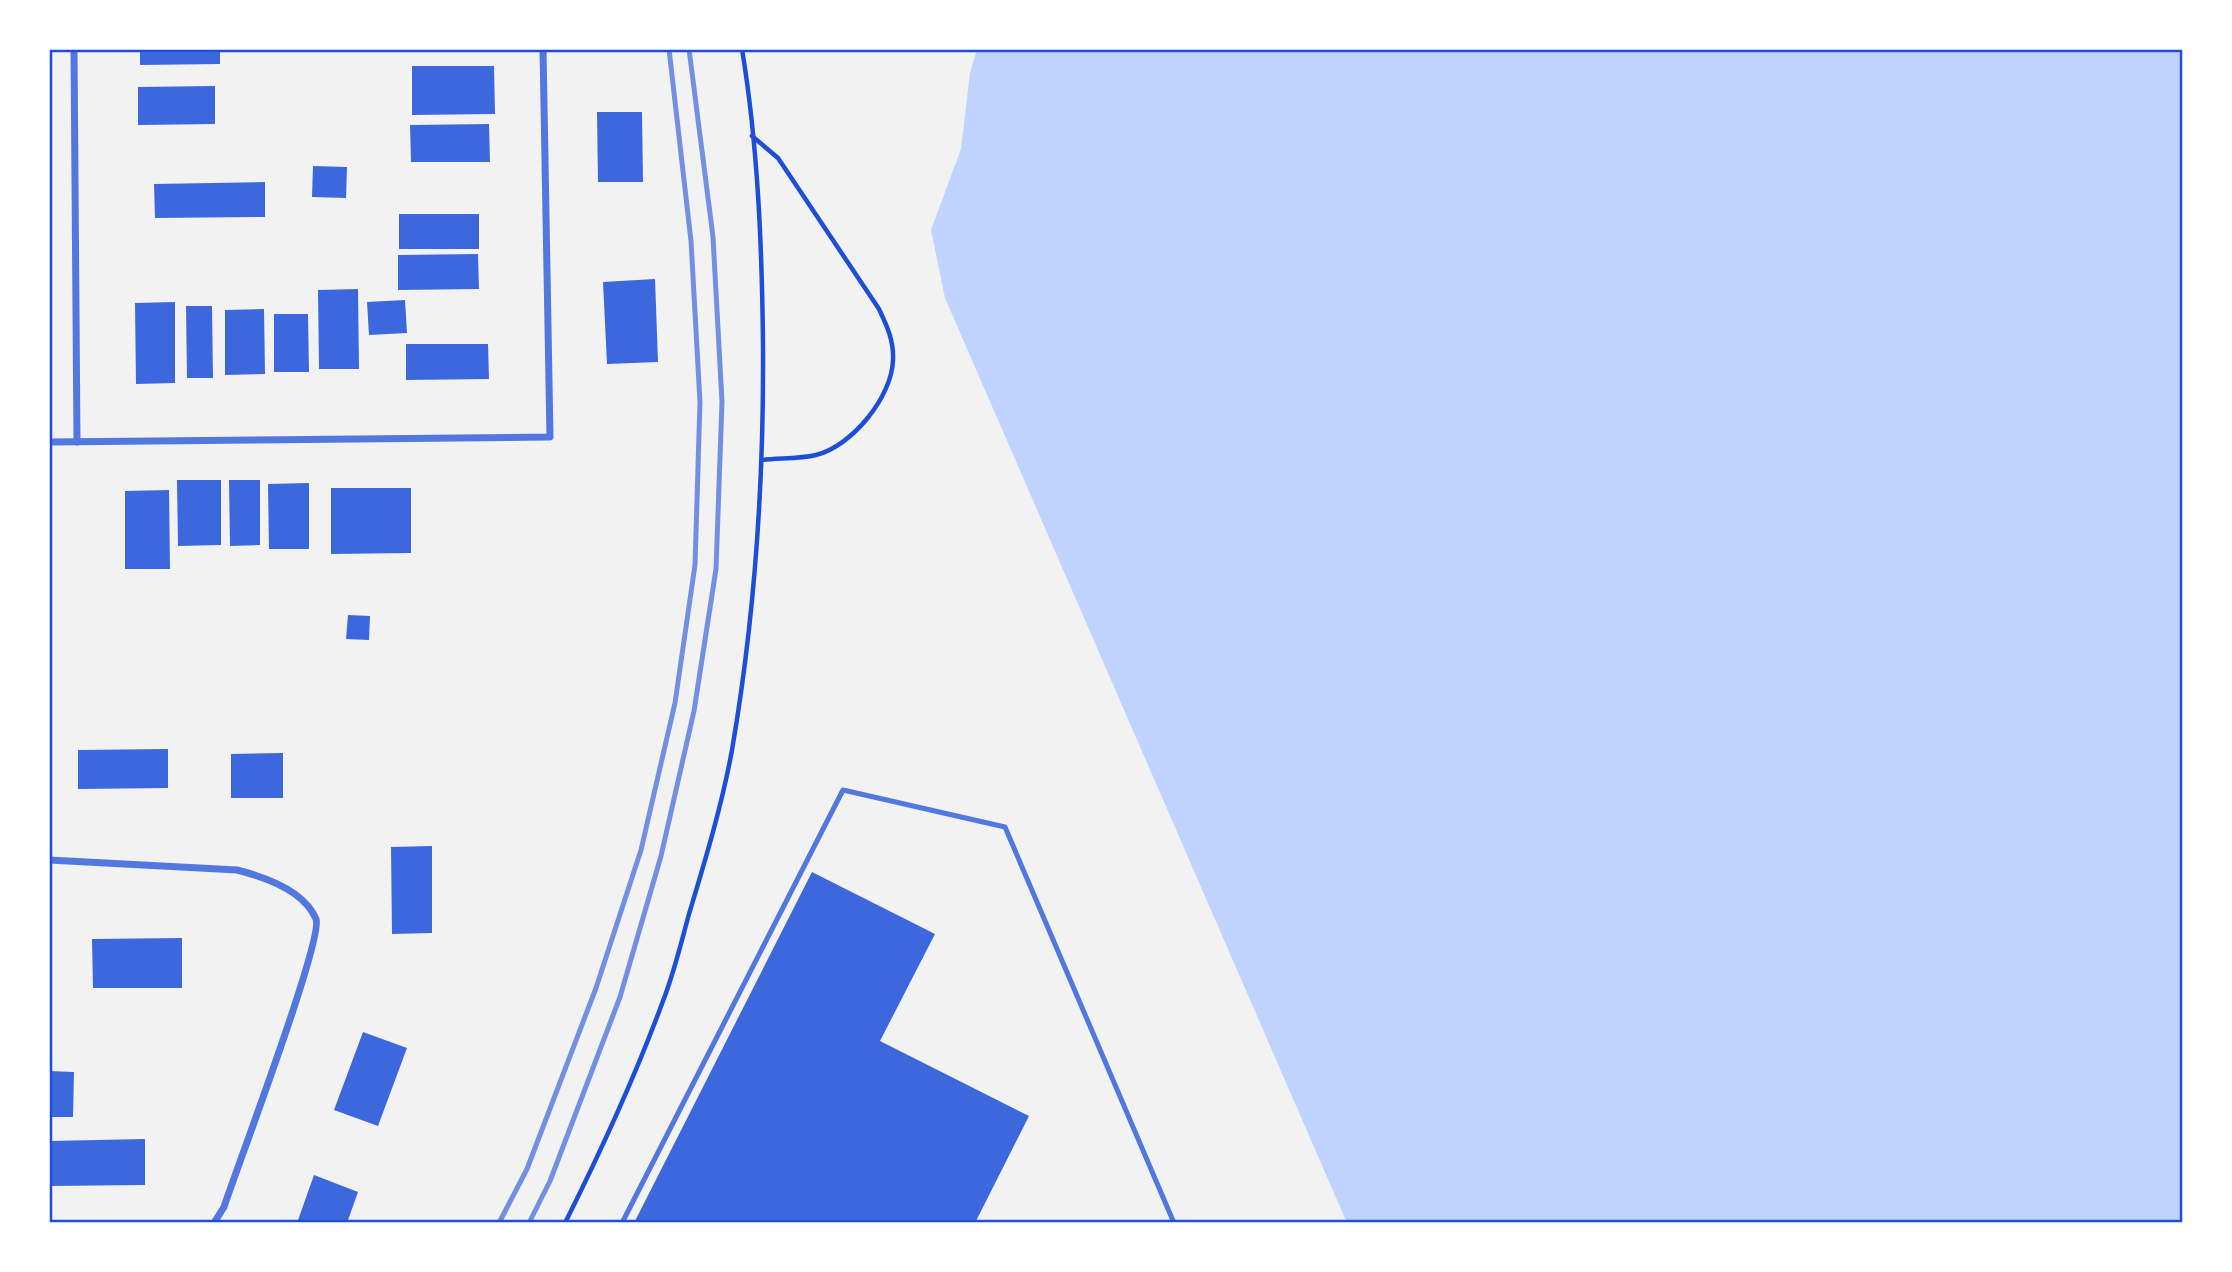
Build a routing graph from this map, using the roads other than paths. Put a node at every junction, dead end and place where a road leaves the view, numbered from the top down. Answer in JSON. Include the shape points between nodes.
{"nodes":[{"id":1,"x":74,"y":49,"type":"edge"},
{"id":2,"x":543,"y":49,"type":"edge"},
{"id":3,"x":49,"y":442,"type":"edge"},
{"id":4,"x":77,"y":442,"type":"junction"},
{"id":5,"x":49,"y":860,"type":"edge"},
{"id":6,"x":214,"y":1223,"type":"edge"},
{"id":7,"x":622,"y":1223,"type":"edge"},
{"id":8,"x":1174,"y":1223,"type":"edge"}],
"edges":[{"from":1,"to":4,"type":"street"},
{"from":2,"to":4,"type":"street","via":[[550,437]]},
{"from":3,"to":4,"type":"street"},
{"from":5,"to":6,"type":"street","via":[[237,870],[298,895],[317,921],[303,979]]},
{"from":7,"to":8,"type":"lane","via":[[843,790],[1006,827]]}]}
